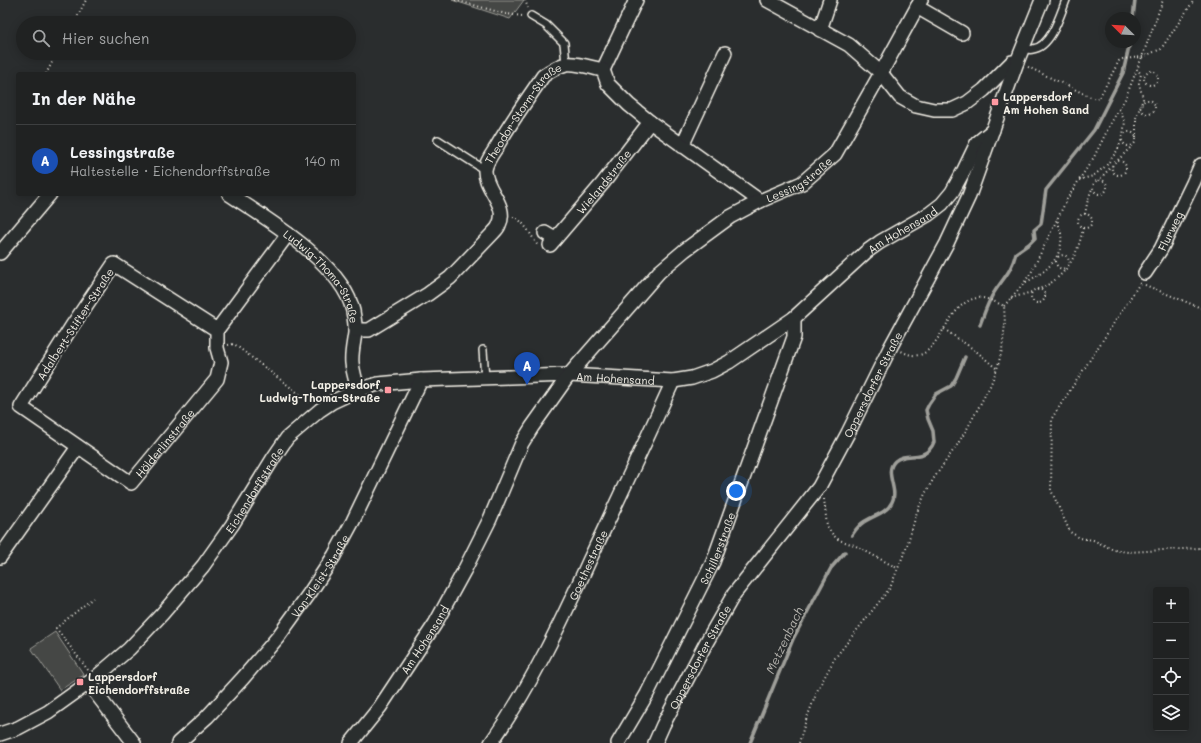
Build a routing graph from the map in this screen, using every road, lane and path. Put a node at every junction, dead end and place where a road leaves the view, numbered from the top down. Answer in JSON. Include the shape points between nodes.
{"nodes":[{"id":1,"x":86,"y":0,"type":"edge"},
{"id":2,"x":455,"y":0,"type":"edge"},
{"id":3,"x":636,"y":0,"type":"edge"},
{"id":4,"x":767,"y":0,"type":"edge"},
{"id":5,"x":830,"y":0,"type":"edge"},
{"id":6,"x":1042,"y":0,"type":"edge"},
{"id":7,"x":1066,"y":0,"type":"edge"},
{"id":8,"x":1163,"y":0,"type":"edge"},
{"id":9,"x":1194,"y":0,"type":"edge"},
{"id":10,"x":919,"y":3,"type":"edge"},
{"id":11,"x":78,"y":16,"type":"edge"},
{"id":12,"x":531,"y":16,"type":"joint"},
{"id":13,"x":820,"y":30,"type":"junction"},
{"id":14,"x":962,"y":33,"type":"dead end"},
{"id":15,"x":1023,"y":48,"type":"junction"},
{"id":16,"x":724,"y":53,"type":"dead end"},
{"id":17,"x":1142,"y":57,"type":"junction"},
{"id":18,"x":53,"y":60,"type":"edge"},
{"id":19,"x":1018,"y":62,"type":"junction"},
{"id":20,"x":566,"y":64,"type":"junction"},
{"id":21,"x":603,"y":70,"type":"junction"},
{"id":22,"x":1138,"y":70,"type":"junction"},
{"id":23,"x":47,"y":72,"type":"edge"},
{"id":24,"x":881,"y":73,"type":"junction"},
{"id":25,"x":1143,"y":75,"type":"junction"},
{"id":26,"x":1141,"y":104,"type":"junction"},
{"id":27,"x":1119,"y":109,"type":"junction"},
{"id":28,"x":650,"y":122,"type":"junction"},
{"id":29,"x":993,"y":130,"type":"junction"},
{"id":30,"x":1123,"y":138,"type":"junction"},
{"id":31,"x":1136,"y":138,"type":"junction"},
{"id":32,"x":438,"y":140,"type":"dead end"},
{"id":33,"x":682,"y":146,"type":"junction"},
{"id":34,"x":1132,"y":146,"type":"junction"},
{"id":35,"x":1117,"y":161,"type":"junction"},
{"id":36,"x":1113,"y":165,"type":"junction"},
{"id":37,"x":1201,"y":165,"type":"edge"},
{"id":38,"x":485,"y":170,"type":"junction"},
{"id":39,"x":1078,"y":180,"type":"junction"},
{"id":40,"x":1098,"y":181,"type":"junction"},
{"id":41,"x":1093,"y":188,"type":"junction"},
{"id":42,"x":48,"y":196,"type":"edge"},
{"id":43,"x":232,"y":196,"type":"edge"},
{"id":44,"x":760,"y":201,"type":"junction"},
{"id":45,"x":1085,"y":214,"type":"junction"},
{"id":46,"x":517,"y":218,"type":"dead end"},
{"id":47,"x":1057,"y":218,"type":"junction"},
{"id":48,"x":1083,"y":228,"type":"junction"},
{"id":49,"x":288,"y":234,"type":"junction"},
{"id":50,"x":550,"y":239,"type":"joint"},
{"id":51,"x":0,"y":253,"type":"edge"},
{"id":52,"x":1056,"y":259,"type":"junction"},
{"id":53,"x":1068,"y":266,"type":"junction"},
{"id":54,"x":1142,"y":278,"type":"junction"},
{"id":55,"x":1024,"y":283,"type":"junction"},
{"id":56,"x":1037,"y":290,"type":"junction"},
{"id":57,"x":1033,"y":292,"type":"junction"},
{"id":58,"x":1010,"y":298,"type":"junction"},
{"id":59,"x":1004,"y":306,"type":"junction"},
{"id":60,"x":1201,"y":308,"type":"edge"},
{"id":61,"x":794,"y":318,"type":"junction"},
{"id":62,"x":944,"y":329,"type":"junction"},
{"id":63,"x":217,"y":330,"type":"junction"},
{"id":64,"x":355,"y":330,"type":"junction"},
{"id":65,"x":891,"y":346,"type":"junction"},
{"id":66,"x":217,"y":348,"type":"junction"},
{"id":67,"x":483,"y":350,"type":"dead end"},
{"id":68,"x":997,"y":369,"type":"junction"},
{"id":69,"x":569,"y":376,"type":"junction"},
{"id":70,"x":485,"y":379,"type":"junction"},
{"id":71,"x":421,"y":380,"type":"junction"},
{"id":72,"x":673,"y":381,"type":"junction"},
{"id":73,"x":358,"y":390,"type":"junction"},
{"id":74,"x":320,"y":410,"type":"junction"},
{"id":75,"x":78,"y":447,"type":"junction"},
{"id":76,"x":819,"y":487,"type":"junction"},
{"id":77,"x":1201,"y":548,"type":"edge"},
{"id":78,"x":2,"y":549,"type":"edge"},
{"id":79,"x":897,"y":568,"type":"junction"},
{"id":80,"x":93,"y":598,"type":"dead end"},
{"id":81,"x":91,"y":681,"type":"junction"},
{"id":82,"x":0,"y":734,"type":"edge"},
{"id":83,"x":134,"y":743,"type":"edge"},
{"id":84,"x":178,"y":743,"type":"edge"},
{"id":85,"x":351,"y":743,"type":"edge"},
{"id":86,"x":491,"y":743,"type":"edge"},
{"id":87,"x":618,"y":743,"type":"edge"},
{"id":88,"x":655,"y":743,"type":"edge"},
{"id":89,"x":799,"y":743,"type":"edge"}],
"edges":[{"from":1,"to":11,"type":"path"},
{"from":2,"to":12,"type":"path","via":[[506,14]]},
{"from":3,"to":21,"type":"street"},
{"from":4,"to":13,"type":"street"},
{"from":5,"to":13,"type":"street"},
{"from":6,"to":15,"type":"street","name":"Oppersdorfer Straße"},
{"from":7,"to":15,"type":"lane","via":[[1050,37],[1043,45],[1034,49]]},
{"from":8,"to":17,"type":"path"},
{"from":9,"to":17,"type":"path","via":[[1161,49]]},
{"from":10,"to":14,"type":"street"},
{"from":10,"to":24,"type":"street","name":"Lessingstraße"},
{"from":12,"to":20,"type":"lane","via":[[546,24],[564,43]]},
{"from":13,"to":24,"type":"street","via":[[849,45]]},
{"from":15,"to":19,"type":"street","name":"Oppersdorfer Straße"},
{"from":16,"to":33,"type":"street"},
{"from":17,"to":19,"type":"path","via":[[1119,61],[1099,98],[1095,99]]},
{"from":17,"to":22,"type":"path"},
{"from":18,"to":23,"type":"path"},
{"from":19,"to":24,"type":"street","via":[[1012,62],[984,90],[967,103],[952,110],[916,106],[900,97]]},
{"from":19,"to":29,"type":"street","name":"Oppersdorfer Straße"},
{"from":20,"to":21,"type":"street","name":"Theodor-Storm-Straße"},
{"from":20,"to":38,"type":"street","name":"Theodor-Storm-Straße","via":[[543,76],[502,137]]},
{"from":21,"to":28,"type":"street","via":[[608,84]]},
{"from":22,"to":25,"type":"path"},
{"from":22,"to":27,"type":"path"},
{"from":24,"to":44,"type":"street","name":"Lessingstraße","via":[[835,154],[802,182]]},
{"from":25,"to":25,"type":"path","via":[[1155,72],[1158,76],[1157,81],[1151,85],[1147,84]]},
{"from":25,"to":26,"type":"path","via":[[1139,83],[1143,99]]},
{"from":26,"to":26,"type":"path","via":[[1149,100],[1154,105],[1154,110],[1151,114],[1144,113]]},
{"from":26,"to":31,"type":"path","via":[[1136,118]]},
{"from":27,"to":30,"type":"path","via":[[1124,122]]},
{"from":27,"to":39,"type":"path","via":[[1094,157]]},
{"from":28,"to":33,"type":"street"},
{"from":28,"to":50,"type":"street","name":"Wielandstraße","via":[[603,183]]},
{"from":29,"to":61,"type":"street","name":"Am Hohensand","via":[[977,143],[956,186],[942,204],[866,252]]},
{"from":29,"to":65,"type":"street","name":"Oppersdorfer Straße","via":[[958,220]]},
{"from":30,"to":31,"type":"path","via":[[1130,132]]},
{"from":30,"to":34,"type":"path","via":[[1125,145]]},
{"from":30,"to":39,"type":"path","via":[[1118,151],[1106,166],[1093,176]]},
{"from":31,"to":34,"type":"path"},
{"from":32,"to":38,"type":"lane"},
{"from":33,"to":44,"type":"street"},
{"from":34,"to":35,"type":"path"},
{"from":35,"to":36,"type":"path"},
{"from":35,"to":36,"type":"path","via":[[1125,164],[1124,173],[1115,174],[1112,170]]},
{"from":36,"to":40,"type":"path"},
{"from":37,"to":54,"type":"street","name":"Flurweg","via":[[1161,249]]},
{"from":38,"to":64,"type":"street","name":"Theodor-Storm-Straße","via":[[500,206],[500,225],[450,278],[428,294],[369,330]]},
{"from":39,"to":47,"type":"path"},
{"from":40,"to":41,"type":"path"},
{"from":40,"to":41,"type":"path","via":[[1104,182],[1106,190],[1103,194],[1098,194]]},
{"from":41,"to":45,"type":"path"},
{"from":42,"to":51,"type":"street"},
{"from":43,"to":49,"type":"street","name":"Ludwig-Thoma-Straße"},
{"from":44,"to":69,"type":"street","name":"Lessingstraße","via":[[730,217],[660,272]]},
{"from":45,"to":48,"type":"path","via":[[1078,220]]},
{"from":45,"to":48,"type":"path","via":[[1091,217],[1092,223]]},
{"from":46,"to":50,"type":"path","via":[[540,248]]},
{"from":47,"to":52,"type":"path","via":[[1061,233]]},
{"from":47,"to":55,"type":"path"},
{"from":48,"to":53,"type":"path","via":[[1077,252]]},
{"from":49,"to":63,"type":"street"},
{"from":49,"to":64,"type":"street","name":"Ludwig-Thoma-Straße","via":[[324,264],[338,280],[347,294]]},
{"from":52,"to":53,"type":"path","via":[[1058,267],[1063,269]]},
{"from":52,"to":53,"type":"path","via":[[1062,255],[1066,256],[1069,259]]},
{"from":52,"to":55,"type":"path","via":[[1039,276]]},
{"from":53,"to":56,"type":"path","via":[[1057,279]]},
{"from":54,"to":60,"type":"path"},
{"from":54,"to":77,"type":"path","via":[[1052,418],[1051,490],[1070,532],[1080,538],[1128,552]]},
{"from":55,"to":58,"type":"path"},
{"from":56,"to":57,"type":"path"},
{"from":56,"to":57,"type":"path","via":[[1043,291],[1045,296],[1041,303],[1033,300]]},
{"from":57,"to":58,"type":"path"},
{"from":58,"to":59,"type":"path"},
{"from":59,"to":62,"type":"path","via":[[987,299],[976,298],[962,305]]},
{"from":59,"to":68,"type":"path","via":[[1005,324]]},
{"from":61,"to":72,"type":"street","name":"Am Hohensand","via":[[712,371]]},
{"from":61,"to":87,"type":"street","name":"Schillerstraße","via":[[794,337],[713,562],[647,694]]},
{"from":62,"to":65,"type":"path","via":[[930,348],[920,355],[909,355]]},
{"from":62,"to":68,"type":"path"},
{"from":63,"to":66,"type":"street","name":"Hölderlinstraße"},
{"from":63,"to":75,"type":"street","name":"Adalbert-Stifter-Straße","via":[[114,264],[21,407]]},
{"from":64,"to":73,"type":"street","name":"Ludwig-Thoma-Straße","via":[[352,362]]},
{"from":65,"to":76,"type":"street","name":"Oppersdorfer Straße"},
{"from":66,"to":74,"type":"path","via":[[234,344]]},
{"from":66,"to":75,"type":"street","name":"Hölderlinstraße","via":[[221,362],[217,379],[131,483]]},
{"from":67,"to":70,"type":"lane"},
{"from":68,"to":79,"type":"path","via":[[967,429],[925,494]]},
{"from":69,"to":70,"type":"street","name":"Eichendorffstraße"},
{"from":69,"to":72,"type":"street","name":"Am Hohensand"},
{"from":69,"to":85,"type":"street","name":"Am Hohensand","via":[[522,443],[490,519],[435,624],[380,706]]},
{"from":70,"to":71,"type":"street","name":"Eichendorffstraße"},
{"from":71,"to":73,"type":"street","name":"Eichendorffstraße","via":[[378,384]]},
{"from":71,"to":84,"type":"street","name":"Von-Kleist-Straße","via":[[353,521],[309,594],[244,678]]},
{"from":72,"to":86,"type":"street","name":"Goethestraße","via":[[543,658]]},
{"from":73,"to":74,"type":"street","name":"Eichendorffstraße"},
{"from":74,"to":81,"type":"street","name":"Eichendorffstraße","via":[[288,438],[232,525],[162,614],[129,649]]},
{"from":75,"to":78,"type":"street"},
{"from":76,"to":79,"type":"path","via":[[825,500],[827,526],[833,535]]},
{"from":76,"to":88,"type":"street","name":"Oppersdorfer Straße","via":[[734,594]]},
{"from":79,"to":89,"type":"path","via":[[890,588],[835,658],[818,689]]},
{"from":80,"to":81,"type":"path","via":[[56,628]]},
{"from":81,"to":82,"type":"street","name":"Eichendorffstraße","via":[[48,712],[18,728]]},
{"from":81,"to":83,"type":"street"}]}
